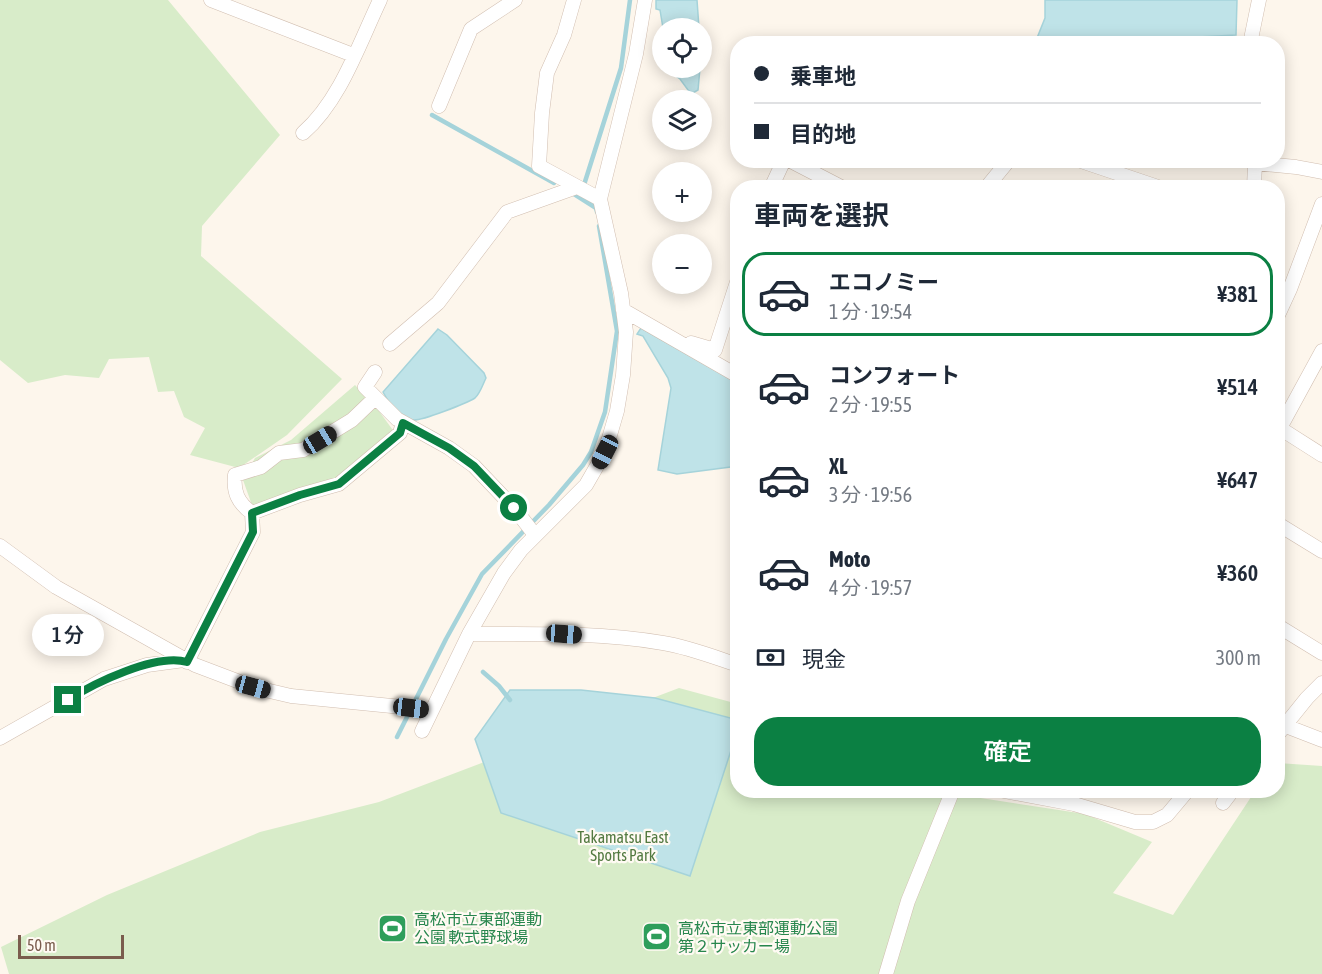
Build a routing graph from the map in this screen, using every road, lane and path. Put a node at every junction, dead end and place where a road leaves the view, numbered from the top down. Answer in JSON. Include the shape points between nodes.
{"nodes":[{"id":1,"x":211,"y":0,"type":"edge"},
{"id":2,"x":380,"y":0,"type":"edge"},
{"id":3,"x":515,"y":0,"type":"edge"},
{"id":4,"x":573,"y":0,"type":"edge"},
{"id":5,"x":645,"y":0,"type":"edge"},
{"id":6,"x":1259,"y":0,"type":"edge"},
{"id":7,"x":1252,"y":36,"type":"edge"},
{"id":8,"x":353,"y":55,"type":"junction"},
{"id":9,"x":439,"y":106,"type":"dead end"},
{"id":10,"x":303,"y":133,"type":"dead end"},
{"id":11,"x":1285,"y":165,"type":"edge"},
{"id":12,"x":804,"y":168,"type":"edge"},
{"id":13,"x":1002,"y":168,"type":"edge"},
{"id":14,"x":1102,"y":168,"type":"edge"},
{"id":15,"x":1322,"y":172,"type":"edge"},
{"id":16,"x":828,"y":180,"type":"edge"},
{"id":17,"x":993,"y":180,"type":"edge"},
{"id":18,"x":1137,"y":180,"type":"edge"},
{"id":19,"x":577,"y":187,"type":"junction"},
{"id":20,"x":600,"y":199,"type":"junction"},
{"id":21,"x":1322,"y":204,"type":"edge"},
{"id":22,"x":1285,"y":300,"type":"edge"},
{"id":23,"x":730,"y":304,"type":"edge"},
{"id":24,"x":623,"y":310,"type":"junction"},
{"id":25,"x":680,"y":343,"type":"junction"},
{"id":26,"x":390,"y":344,"type":"dead end"},
{"id":27,"x":1322,"y":351,"type":"edge"},
{"id":28,"x":730,"y":371,"type":"edge"},
{"id":29,"x":375,"y":372,"type":"dead end"},
{"id":30,"x":375,"y":398,"type":"junction"},
{"id":31,"x":1285,"y":417,"type":"edge"},
{"id":32,"x":403,"y":423,"type":"junction"},
{"id":33,"x":1285,"y":432,"type":"edge"},
{"id":34,"x":1322,"y":455,"type":"edge"},
{"id":35,"x":252,"y":513,"type":"junction"},
{"id":36,"x":1285,"y":528,"type":"edge"},
{"id":37,"x":535,"y":536,"type":"junction"},
{"id":38,"x":0,"y":546,"type":"edge"},
{"id":39,"x":1322,"y":551,"type":"edge"},
{"id":40,"x":1285,"y":630,"type":"edge"},
{"id":41,"x":469,"y":634,"type":"junction"},
{"id":42,"x":1322,"y":653,"type":"edge"},
{"id":43,"x":186,"y":661,"type":"junction"},
{"id":44,"x":730,"y":663,"type":"edge"},
{"id":45,"x":1322,"y":683,"type":"edge"},
{"id":46,"x":432,"y":711,"type":"junction"},
{"id":47,"x":1285,"y":722,"type":"edge"},
{"id":48,"x":1285,"y":729,"type":"edge"},
{"id":49,"x":422,"y":731,"type":"dead end"},
{"id":50,"x":0,"y":738,"type":"edge"},
{"id":51,"x":1322,"y":740,"type":"edge"},
{"id":52,"x":950,"y":798,"type":"edge"},
{"id":53,"x":1042,"y":798,"type":"edge"},
{"id":54,"x":1181,"y":798,"type":"edge"},
{"id":55,"x":1227,"y":798,"type":"edge"},
{"id":56,"x":1223,"y":803,"type":"dead end"},
{"id":57,"x":886,"y":974,"type":"edge"}],
"edges":[{"from":1,"to":8,"type":"street"},
{"from":2,"to":8,"type":"street"},
{"from":3,"to":9,"type":"street","via":[[471,29]]},
{"from":4,"to":19,"type":"street","via":[[548,73],[539,166]]},
{"from":5,"to":20,"type":"street","via":[[636,54]]},
{"from":6,"to":7,"type":"street"},
{"from":8,"to":10,"type":"street","via":[[334,95]]},
{"from":11,"to":15,"type":"street"},
{"from":12,"to":16,"type":"street"},
{"from":13,"to":17,"type":"street"},
{"from":14,"to":18,"type":"street"},
{"from":19,"to":20,"type":"street"},
{"from":19,"to":26,"type":"street","via":[[507,212],[438,303]]},
{"from":20,"to":24,"type":"street"},
{"from":21,"to":22,"type":"street"},
{"from":23,"to":25,"type":"street","via":[[715,350]]},
{"from":24,"to":25,"type":"street"},
{"from":24,"to":37,"type":"street","via":[[627,332],[623,375],[605,452],[586,485]]},
{"from":25,"to":28,"type":"street"},
{"from":27,"to":31,"type":"street"},
{"from":29,"to":30,"type":"street","via":[[365,387]]},
{"from":30,"to":32,"type":"street"},
{"from":30,"to":35,"type":"street","via":[[352,420],[303,450],[279,453],[261,467],[235,475],[236,496]]},
{"from":32,"to":35,"type":"street","via":[[400,433],[339,484]]},
{"from":32,"to":37,"type":"street","via":[[474,466]]},
{"from":33,"to":34,"type":"street"},
{"from":35,"to":43,"type":"street","via":[[253,532]]},
{"from":36,"to":39,"type":"street"},
{"from":37,"to":41,"type":"street","via":[[504,573]]},
{"from":38,"to":43,"type":"street","via":[[56,586]]},
{"from":40,"to":42,"type":"street"},
{"from":41,"to":44,"type":"street","via":[[564,634],[643,640]]},
{"from":41,"to":46,"type":"street"},
{"from":43,"to":46,"type":"street","via":[[253,687],[311,700]]},
{"from":43,"to":50,"type":"street","via":[[147,665],[104,679]]},
{"from":45,"to":47,"type":"street"},
{"from":46,"to":49,"type":"street"},
{"from":48,"to":51,"type":"street"},
{"from":52,"to":57,"type":"street","via":[[908,901]]},
{"from":53,"to":54,"type":"street","via":[[1135,822],[1153,822],[1167,815]]},
{"from":55,"to":56,"type":"street"}]}
